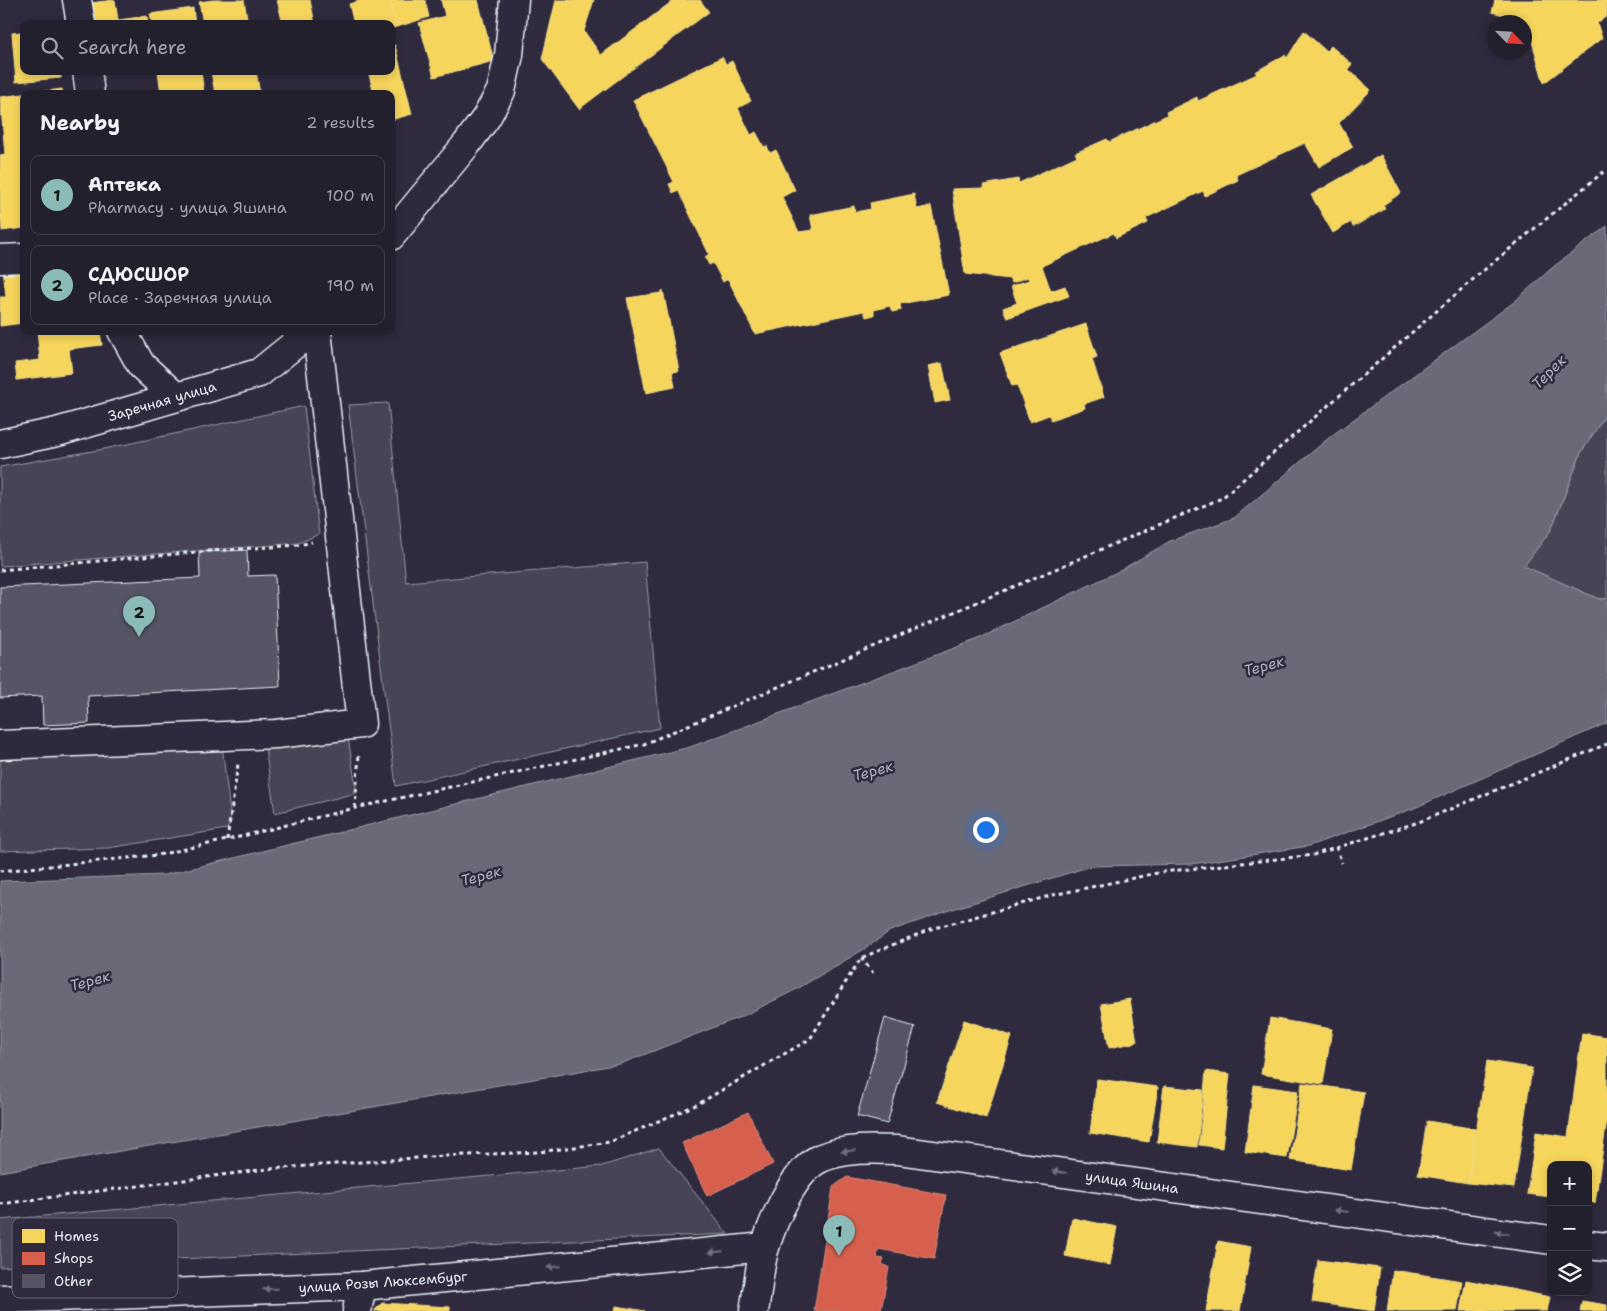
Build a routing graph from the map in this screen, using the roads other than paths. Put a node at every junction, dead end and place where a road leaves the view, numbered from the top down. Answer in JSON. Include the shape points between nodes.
{"nodes":[{"id":1,"x":78,"y":0,"type":"edge"},
{"id":2,"x":514,"y":0,"type":"edge"},
{"id":3,"x":80,"y":20,"type":"edge"},
{"id":4,"x":88,"y":75,"type":"edge"},
{"id":5,"x":89,"y":90,"type":"edge"},
{"id":6,"x":395,"y":231,"type":"edge"},
{"id":7,"x":20,"y":258,"type":"edge"},
{"id":8,"x":0,"y":259,"type":"edge"},
{"id":9,"x":124,"y":335,"type":"edge"},
{"id":10,"x":306,"y":335,"type":"edge"},
{"id":11,"x":317,"y":335,"type":"edge"},
{"id":12,"x":176,"y":397,"type":"junction"},
{"id":13,"x":0,"y":444,"type":"edge"},
{"id":14,"x":0,"y":745,"type":"edge"},
{"id":15,"x":1547,"y":1239,"type":"edge"},
{"id":16,"x":1592,"y":1245,"type":"edge"},
{"id":17,"x":765,"y":1247,"type":"junction"},
{"id":18,"x":1607,"y":1247,"type":"edge"},
{"id":19,"x":360,"y":1298,"type":"edge"},
{"id":20,"x":0,"y":1299,"type":"edge"},
{"id":21,"x":754,"y":1311,"type":"edge"}],
"edges":[{"from":1,"to":3,"type":"street"},
{"from":2,"to":6,"type":"street","via":[[509,55],[501,91],[466,145]]},
{"from":4,"to":5,"type":"street"},
{"from":7,"to":8,"type":"street"},
{"from":9,"to":12,"type":"street","via":[[141,365]]},
{"from":10,"to":12,"type":"street","name":"Заречная улица","via":[[259,373]]},
{"from":11,"to":14,"type":"street","via":[[361,724],[276,734]]},
{"from":12,"to":13,"type":"street","name":"Заречная улица","via":[[56,432]]},
{"from":15,"to":17,"type":"street","name":"улица Яшина","one_way":true,"via":[[872,1149],[842,1152],[820,1159],[800,1175],[789,1190]]},
{"from":16,"to":18,"type":"street"},
{"from":17,"to":19,"type":"street","name":"улица Розы Люксембург","one_way":true},
{"from":17,"to":21,"type":"street","name":"улица Яшина"},
{"from":19,"to":20,"type":"street","name":"улица Розы Люксембург","one_way":true}]}
